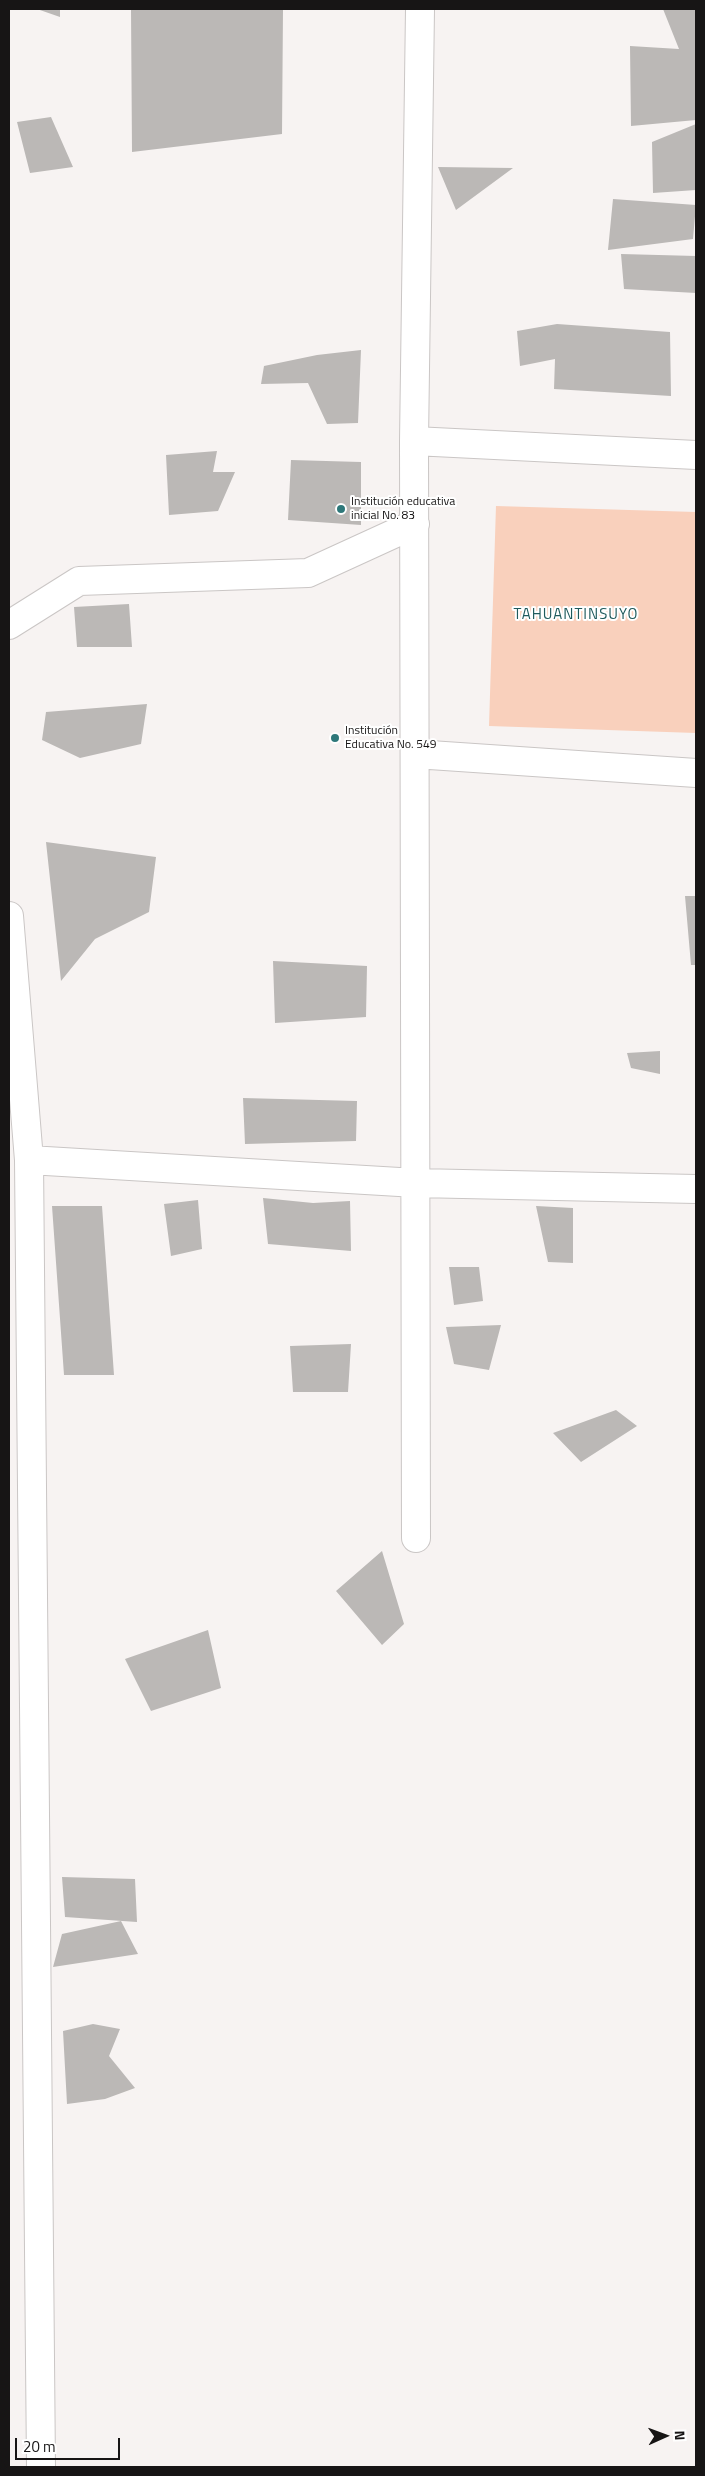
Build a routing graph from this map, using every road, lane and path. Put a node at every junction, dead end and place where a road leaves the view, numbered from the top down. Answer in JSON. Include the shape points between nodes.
{"nodes":[{"id":1,"x":420,"y":9,"type":"edge"},
{"id":2,"x":414,"y":441,"type":"junction"},
{"id":3,"x":696,"y":455,"type":"edge"},
{"id":4,"x":415,"y":524,"type":"junction"},
{"id":5,"x":9,"y":626,"type":"edge"},
{"id":6,"x":415,"y":754,"type":"junction"},
{"id":7,"x":696,"y":773,"type":"edge"},
{"id":8,"x":9,"y":916,"type":"edge"},
{"id":9,"x":29,"y":1160,"type":"junction"},
{"id":10,"x":416,"y":1182,"type":"junction"},
{"id":11,"x":696,"y":1189,"type":"edge"},
{"id":12,"x":416,"y":1538,"type":"dead end"},
{"id":13,"x":41,"y":2467,"type":"edge"}],
"edges":[{"from":1,"to":2,"type":"street"},
{"from":2,"to":3,"type":"street"},
{"from":2,"to":4,"type":"street"},
{"from":4,"to":5,"type":"street","via":[[308,573],[79,581]]},
{"from":4,"to":6,"type":"street"},
{"from":6,"to":7,"type":"street"},
{"from":6,"to":10,"type":"street"},
{"from":8,"to":9,"type":"street"},
{"from":9,"to":10,"type":"street"},
{"from":9,"to":13,"type":"street"},
{"from":10,"to":11,"type":"street"},
{"from":10,"to":12,"type":"street"}]}
